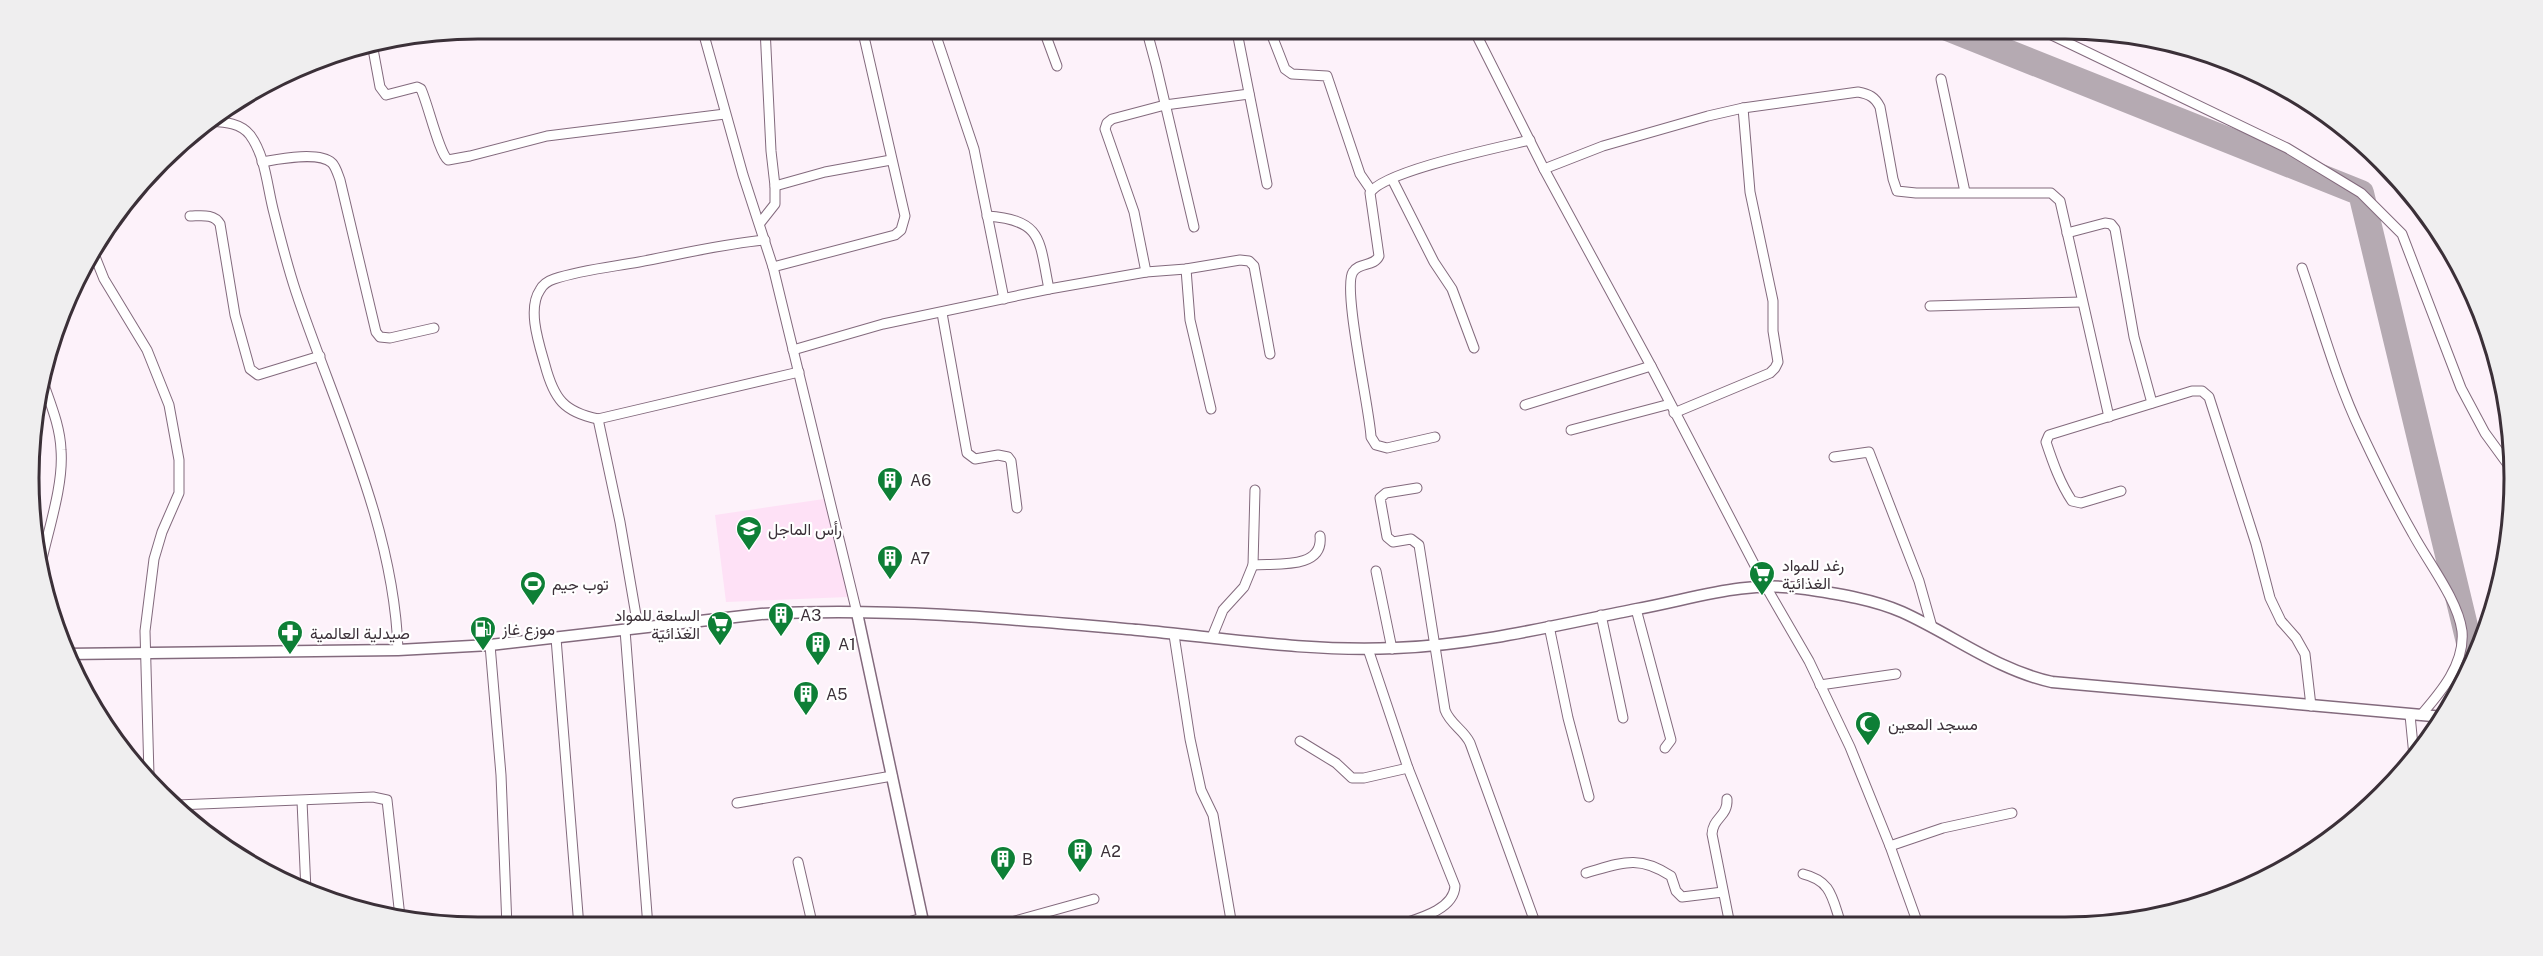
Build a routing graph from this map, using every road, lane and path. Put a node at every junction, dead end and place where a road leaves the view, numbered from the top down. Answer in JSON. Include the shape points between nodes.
{"nodes":[{"id":1,"x":705,"y":39,"type":"edge"},
{"id":2,"x":766,"y":39,"type":"edge"},
{"id":3,"x":864,"y":39,"type":"edge"},
{"id":4,"x":937,"y":39,"type":"edge"},
{"id":5,"x":1047,"y":39,"type":"edge"},
{"id":6,"x":1149,"y":39,"type":"edge"},
{"id":7,"x":1238,"y":39,"type":"edge"},
{"id":8,"x":1273,"y":39,"type":"edge"},
{"id":9,"x":1479,"y":39,"type":"edge"},
{"id":10,"x":2060,"y":39,"type":"edge"},
{"id":11,"x":373,"y":52,"type":"edge"},
{"id":12,"x":1057,"y":66,"type":"dead end"},
{"id":13,"x":1941,"y":79,"type":"dead end"},
{"id":14,"x":1249,"y":94,"type":"junction"},
{"id":15,"x":1165,"y":105,"type":"junction"},
{"id":16,"x":1743,"y":108,"type":"junction"},
{"id":17,"x":725,"y":114,"type":"junction"},
{"id":18,"x":222,"y":122,"type":"edge"},
{"id":19,"x":1530,"y":140,"type":"junction"},
{"id":20,"x":891,"y":159,"type":"junction"},
{"id":21,"x":262,"y":162,"type":"junction"},
{"id":22,"x":1544,"y":169,"type":"junction"},
{"id":23,"x":1392,"y":178,"type":"junction"},
{"id":24,"x":1267,"y":184,"type":"dead end"},
{"id":25,"x":775,"y":186,"type":"junction"},
{"id":26,"x":1371,"y":190,"type":"junction"},
{"id":27,"x":1965,"y":192,"type":"junction"},
{"id":28,"x":190,"y":216,"type":"dead end"},
{"id":29,"x":987,"y":216,"type":"junction"},
{"id":30,"x":760,"y":223,"type":"junction"},
{"id":31,"x":1194,"y":227,"type":"dead end"},
{"id":32,"x":2067,"y":233,"type":"junction"},
{"id":33,"x":765,"y":240,"type":"junction"},
{"id":34,"x":97,"y":261,"type":"edge"},
{"id":35,"x":773,"y":267,"type":"junction"},
{"id":36,"x":2302,"y":268,"type":"dead end"},
{"id":37,"x":1186,"y":269,"type":"junction"},
{"id":38,"x":1146,"y":272,"type":"junction"},
{"id":39,"x":1049,"y":289,"type":"junction"},
{"id":40,"x":1004,"y":299,"type":"junction"},
{"id":41,"x":2082,"y":302,"type":"junction"},
{"id":42,"x":1930,"y":306,"type":"dead end"},
{"id":43,"x":942,"y":313,"type":"junction"},
{"id":44,"x":434,"y":328,"type":"dead end"},
{"id":45,"x":1474,"y":348,"type":"dead end"},
{"id":46,"x":794,"y":350,"type":"junction"},
{"id":47,"x":1269,"y":354,"type":"dead end"},
{"id":48,"x":320,"y":356,"type":"junction"},
{"id":49,"x":1651,"y":366,"type":"junction"},
{"id":50,"x":799,"y":372,"type":"junction"},
{"id":51,"x":47,"y":393,"type":"edge"},
{"id":52,"x":2152,"y":403,"type":"junction"},
{"id":53,"x":1526,"y":405,"type":"dead end"},
{"id":54,"x":1211,"y":409,"type":"dead end"},
{"id":55,"x":1672,"y":409,"type":"junction"},
{"id":56,"x":2109,"y":417,"type":"junction"},
{"id":57,"x":598,"y":419,"type":"junction"},
{"id":58,"x":1571,"y":430,"type":"dead end"},
{"id":59,"x":1435,"y":437,"type":"dead end"},
{"id":60,"x":1833,"y":457,"type":"dead end"},
{"id":61,"x":2503,"y":458,"type":"edge"},
{"id":62,"x":1418,"y":488,"type":"dead end"},
{"id":63,"x":1255,"y":490,"type":"dead end"},
{"id":64,"x":2121,"y":491,"type":"dead end"},
{"id":65,"x":1017,"y":508,"type":"dead end"},
{"id":66,"x":1320,"y":536,"type":"dead end"},
{"id":67,"x":45,"y":550,"type":"edge"},
{"id":68,"x":1253,"y":565,"type":"junction"},
{"id":69,"x":1376,"y":571,"type":"dead end"},
{"id":70,"x":1766,"y":585,"type":"junction"},
{"id":71,"x":1636,"y":609,"type":"junction"},
{"id":72,"x":857,"y":613,"type":"junction"},
{"id":73,"x":1601,"y":615,"type":"junction"},
{"id":74,"x":1549,"y":626,"type":"junction"},
{"id":75,"x":638,"y":627,"type":"junction"},
{"id":76,"x":1932,"y":627,"type":"junction"},
{"id":77,"x":625,"y":630,"type":"junction"},
{"id":78,"x":1174,"y":635,"type":"junction"},
{"id":79,"x":556,"y":638,"type":"junction"},
{"id":80,"x":1212,"y":638,"type":"junction"},
{"id":81,"x":490,"y":645,"type":"junction"},
{"id":82,"x":1434,"y":646,"type":"junction"},
{"id":83,"x":1368,"y":649,"type":"junction"},
{"id":84,"x":1392,"y":649,"type":"junction"},
{"id":85,"x":399,"y":650,"type":"junction"},
{"id":86,"x":76,"y":654,"type":"edge"},
{"id":87,"x":144,"y":654,"type":"junction"},
{"id":88,"x":1896,"y":674,"type":"dead end"},
{"id":89,"x":1820,"y":685,"type":"junction"},
{"id":90,"x":2311,"y":706,"type":"junction"},
{"id":91,"x":2416,"y":715,"type":"junction"},
{"id":92,"x":2434,"y":716,"type":"edge"},
{"id":93,"x":1623,"y":718,"type":"dead end"},
{"id":94,"x":1300,"y":741,"type":"dead end"},
{"id":95,"x":2415,"y":743,"type":"edge"},
{"id":96,"x":1665,"y":748,"type":"dead end"},
{"id":97,"x":148,"y":767,"type":"edge"},
{"id":98,"x":1408,"y":768,"type":"junction"},
{"id":99,"x":892,"y":777,"type":"junction"},
{"id":100,"x":1589,"y":797,"type":"dead end"},
{"id":101,"x":1727,"y":799,"type":"dead end"},
{"id":102,"x":302,"y":801,"type":"junction"},
{"id":103,"x":737,"y":803,"type":"dead end"},
{"id":104,"x":186,"y":805,"type":"edge"},
{"id":105,"x":2012,"y":813,"type":"dead end"},
{"id":106,"x":1890,"y":846,"type":"junction"},
{"id":107,"x":798,"y":862,"type":"dead end"},
{"id":108,"x":1586,"y":873,"type":"dead end"},
{"id":109,"x":1803,"y":873,"type":"dead end"},
{"id":110,"x":306,"y":882,"type":"edge"},
{"id":111,"x":1723,"y":892,"type":"junction"},
{"id":112,"x":1094,"y":899,"type":"dead end"},
{"id":113,"x":399,"y":910,"type":"edge"},
{"id":114,"x":1427,"y":914,"type":"junction"},
{"id":115,"x":507,"y":917,"type":"edge"},
{"id":116,"x":578,"y":917,"type":"edge"},
{"id":117,"x":647,"y":917,"type":"edge"},
{"id":118,"x":811,"y":917,"type":"edge"},
{"id":119,"x":922,"y":917,"type":"edge"},
{"id":120,"x":1029,"y":917,"type":"edge"},
{"id":121,"x":1230,"y":917,"type":"edge"},
{"id":122,"x":1419,"y":917,"type":"edge"},
{"id":123,"x":1428,"y":917,"type":"edge"},
{"id":124,"x":1533,"y":917,"type":"edge"},
{"id":125,"x":1728,"y":917,"type":"edge"},
{"id":126,"x":1838,"y":917,"type":"edge"},
{"id":127,"x":1915,"y":917,"type":"edge"}],
"edges":[{"from":1,"to":17,"type":"street"},
{"from":2,"to":25,"type":"street"},
{"from":3,"to":20,"type":"street"},
{"from":4,"to":29,"type":"street","via":[[974,149]]},
{"from":5,"to":12,"type":"street"},
{"from":6,"to":15,"type":"street"},
{"from":7,"to":14,"type":"street"},
{"from":8,"to":26,"type":"street","via":[[1285,69],[1292,74],[1327,76],[1360,174]]},
{"from":9,"to":19,"type":"street"},
{"from":10,"to":61,"type":"street","via":[[2287,148],[2361,193],[2402,234],[2461,388]]},
{"from":11,"to":17,"type":"street","via":[[380,87],[386,95],[421,89],[441,152],[448,160],[547,136]]},
{"from":13,"to":27,"type":"street"},
{"from":14,"to":15,"type":"street"},
{"from":14,"to":24,"type":"street"},
{"from":15,"to":31,"type":"street"},
{"from":15,"to":38,"type":"street","via":[[1112,119],[1105,129],[1134,212]]},
{"from":16,"to":22,"type":"street","via":[[1603,146]]},
{"from":16,"to":27,"type":"street","via":[[1867,94],[1880,107],[1897,191]]},
{"from":16,"to":55,"type":"street","via":[[1750,192],[1773,301],[1778,362],[1770,373]]},
{"from":17,"to":30,"type":"street"},
{"from":18,"to":21,"type":"street","via":[[245,130]]},
{"from":19,"to":22,"type":"street"},
{"from":19,"to":23,"type":"street"},
{"from":20,"to":25,"type":"street"},
{"from":20,"to":35,"type":"street","via":[[905,216],[901,231]]},
{"from":21,"to":44,"type":"street","via":[[310,157],[334,164],[375,332],[380,338],[390,338]]},
{"from":21,"to":48,"type":"street","via":[[296,290]]},
{"from":22,"to":49,"type":"street"},
{"from":23,"to":26,"type":"street"},
{"from":23,"to":45,"type":"street","via":[[1452,289]]},
{"from":25,"to":30,"type":"street","via":[[775,204]]},
{"from":26,"to":59,"type":"street","via":[[1379,256],[1351,276],[1371,437],[1376,445],[1387,447]]},
{"from":27,"to":32,"type":"street","via":[[2051,193],[2060,201]]},
{"from":28,"to":48,"type":"street","via":[[211,216],[220,224],[235,315],[250,369],[258,375]]},
{"from":29,"to":39,"type":"street","via":[[1023,222],[1037,234]]},
{"from":29,"to":40,"type":"street"},
{"from":30,"to":33,"type":"street"},
{"from":32,"to":41,"type":"street"},
{"from":32,"to":52,"type":"street","via":[[2105,223],[2115,229]]},
{"from":33,"to":35,"type":"street"},
{"from":33,"to":57,"type":"street","via":[[557,278],[541,288],[535,316],[546,371],[569,411]]},
{"from":34,"to":87,"type":"street","via":[[151,359],[169,405],[179,460],[179,493],[154,559]]},
{"from":35,"to":46,"type":"street"},
{"from":36,"to":91,"type":"street","via":[[2350,409],[2459,620],[2462,633],[2458,658],[2442,690]]},
{"from":37,"to":38,"type":"street"},
{"from":37,"to":47,"type":"street","via":[[1249,261],[1258,284]]},
{"from":37,"to":54,"type":"street","via":[[1190,320]]},
{"from":38,"to":39,"type":"street"},
{"from":39,"to":40,"type":"street"},
{"from":40,"to":43,"type":"street"},
{"from":41,"to":42,"type":"street"},
{"from":41,"to":56,"type":"street"},
{"from":43,"to":46,"type":"street","via":[[883,324]]},
{"from":43,"to":65,"type":"street","via":[[967,453],[975,459],[1008,457]]},
{"from":46,"to":50,"type":"street"},
{"from":48,"to":85,"type":"street","via":[[385,553]]},
{"from":49,"to":53,"type":"street"},
{"from":49,"to":55,"type":"street"},
{"from":50,"to":57,"type":"street"},
{"from":50,"to":72,"type":"street"},
{"from":51,"to":67,"type":"street","via":[[62,453]]},
{"from":52,"to":56,"type":"street"},
{"from":52,"to":90,"type":"street","via":[[2192,391],[2202,391],[2209,397],[2270,598],[2305,654]]},
{"from":55,"to":58,"type":"street"},
{"from":55,"to":70,"type":"street"},
{"from":56,"to":64,"type":"street","via":[[2049,435],[2046,442],[2072,501],[2081,503]]},
{"from":57,"to":75,"type":"street"},
{"from":60,"to":76,"type":"street","via":[[1869,453],[1919,581]]},
{"from":62,"to":82,"type":"street","via":[[1386,493],[1380,498],[1389,540],[1412,539],[1419,545]]},
{"from":63,"to":68,"type":"street"},
{"from":66,"to":68,"type":"street","via":[[1317,551],[1306,561]]},
{"from":68,"to":80,"type":"street","via":[[1244,587],[1223,610]]},
{"from":69,"to":84,"type":"street"},
{"from":70,"to":71,"type":"street"},
{"from":70,"to":76,"type":"street","via":[[1878,604]]},
{"from":70,"to":89,"type":"street"},
{"from":71,"to":73,"type":"street"},
{"from":71,"to":96,"type":"street","via":[[1671,740]]},
{"from":72,"to":75,"type":"street","via":[[761,614]]},
{"from":72,"to":78,"type":"street","via":[[963,616]]},
{"from":72,"to":99,"type":"street"},
{"from":73,"to":74,"type":"street"},
{"from":73,"to":93,"type":"street"},
{"from":74,"to":82,"type":"street"},
{"from":74,"to":100,"type":"street"},
{"from":75,"to":77,"type":"street"},
{"from":76,"to":90,"type":"street","via":[[2032,678]]},
{"from":77,"to":79,"type":"street"},
{"from":77,"to":117,"type":"street"},
{"from":78,"to":80,"type":"street"},
{"from":78,"to":121,"type":"street","via":[[1190,739],[1201,790],[1213,815]]},
{"from":79,"to":81,"type":"street"},
{"from":79,"to":116,"type":"street"},
{"from":80,"to":83,"type":"street"},
{"from":81,"to":85,"type":"street"},
{"from":81,"to":115,"type":"street","via":[[501,775]]},
{"from":82,"to":84,"type":"street"},
{"from":82,"to":124,"type":"street","via":[[1447,716],[1470,743]]},
{"from":83,"to":84,"type":"street"},
{"from":83,"to":98,"type":"street"},
{"from":85,"to":87,"type":"street"},
{"from":86,"to":87,"type":"street"},
{"from":87,"to":97,"type":"street"},
{"from":88,"to":89,"type":"street"},
{"from":89,"to":106,"type":"street"},
{"from":90,"to":91,"type":"street"},
{"from":91,"to":92,"type":"street"},
{"from":91,"to":95,"type":"street"},
{"from":94,"to":98,"type":"street","via":[[1352,778]]},
{"from":98,"to":114,"type":"street","via":[[1455,886],[1451,899]]},
{"from":99,"to":103,"type":"street"},
{"from":99,"to":119,"type":"street"},
{"from":101,"to":111,"type":"street","via":[[1725,811],[1712,827]]},
{"from":102,"to":104,"type":"street"},
{"from":102,"to":110,"type":"street"},
{"from":102,"to":113,"type":"street","via":[[373,797],[387,800]]},
{"from":105,"to":106,"type":"street","via":[[1943,828]]},
{"from":106,"to":127,"type":"street"},
{"from":107,"to":118,"type":"street"},
{"from":108,"to":111,"type":"street","via":[[1638,861],[1671,876],[1682,897]]},
{"from":109,"to":126,"type":"street","via":[[1826,884]]},
{"from":111,"to":125,"type":"street"},
{"from":112,"to":120,"type":"street"},
{"from":114,"to":122,"type":"street"},
{"from":114,"to":123,"type":"street"}]}
